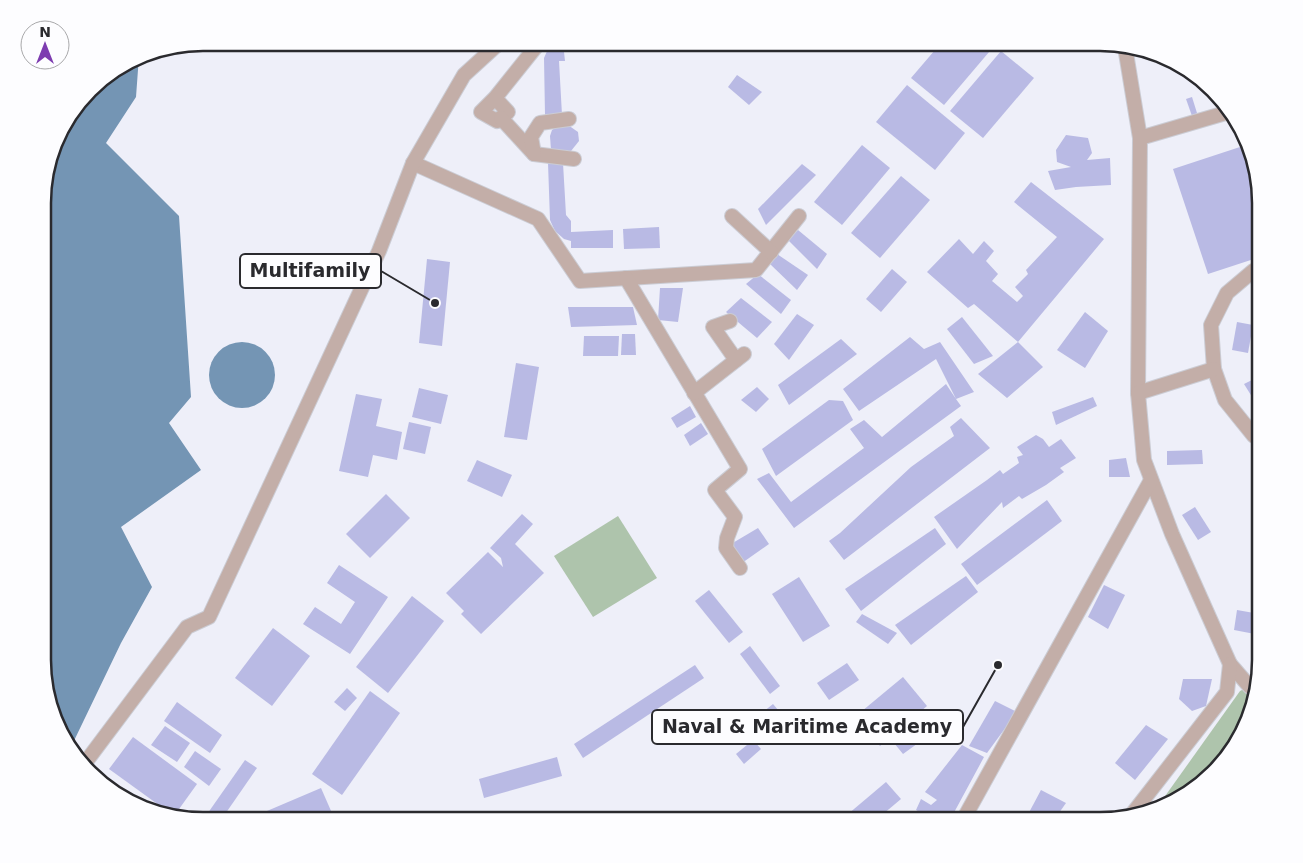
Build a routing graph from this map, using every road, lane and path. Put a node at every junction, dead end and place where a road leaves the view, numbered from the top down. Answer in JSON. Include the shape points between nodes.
{"nodes":[{"id":1,"x":489,"y":51,"type":"edge"},
{"id":2,"x":532,"y":51,"type":"edge"},
{"id":3,"x":1126,"y":54,"type":"edge"},
{"id":4,"x":495,"y":98,"type":"junction"},
{"id":5,"x":1222,"y":114,"type":"edge"},
{"id":6,"x":501,"y":118,"type":"junction"},
{"id":7,"x":569,"y":120,"type":"dead end"},
{"id":8,"x":1140,"y":138,"type":"junction"},
{"id":9,"x":534,"y":154,"type":"junction"},
{"id":10,"x":574,"y":159,"type":"dead end"},
{"id":11,"x":413,"y":163,"type":"junction"},
{"id":12,"x":732,"y":216,"type":"dead end"},
{"id":13,"x":799,"y":216,"type":"dead end"},
{"id":14,"x":771,"y":252,"type":"junction"},
{"id":15,"x":1251,"y":273,"type":"edge"},
{"id":16,"x":626,"y":278,"type":"junction"},
{"id":17,"x":730,"y":321,"type":"dead end"},
{"id":18,"x":1214,"y":370,"type":"junction"},
{"id":19,"x":694,"y":393,"type":"junction"},
{"id":20,"x":1138,"y":393,"type":"junction"},
{"id":21,"x":1251,"y":432,"type":"edge"},
{"id":22,"x":1152,"y":480,"type":"junction"},
{"id":23,"x":740,"y":568,"type":"dead end"},
{"id":24,"x":1230,"y":664,"type":"junction"},
{"id":25,"x":1249,"y":686,"type":"edge"},
{"id":26,"x":88,"y":759,"type":"edge"},
{"id":27,"x":1137,"y":807,"type":"edge"},
{"id":28,"x":968,"y":811,"type":"edge"}],
"edges":[{"from":1,"to":11,"type":"street","via":[[464,75]]},
{"from":2,"to":4,"type":"street"},
{"from":3,"to":8,"type":"street"},
{"from":4,"to":6,"type":"street","via":[[508,112]]},
{"from":4,"to":6,"type":"street","via":[[481,112],[497,121]]},
{"from":5,"to":8,"type":"street"},
{"from":6,"to":9,"type":"street"},
{"from":7,"to":9,"type":"street","via":[[540,123],[531,137]]},
{"from":8,"to":20,"type":"street"},
{"from":9,"to":10,"type":"street"},
{"from":11,"to":16,"type":"street","via":[[538,219],[580,281]]},
{"from":11,"to":26,"type":"street","via":[[379,251],[209,616],[187,627]]},
{"from":12,"to":14,"type":"street"},
{"from":13,"to":14,"type":"street"},
{"from":14,"to":16,"type":"street","via":[[756,270]]},
{"from":15,"to":18,"type":"street","via":[[1227,293],[1211,325]]},
{"from":16,"to":19,"type":"street"},
{"from":17,"to":19,"type":"street","via":[[713,327],[740,357]]},
{"from":18,"to":20,"type":"street"},
{"from":18,"to":21,"type":"street","via":[[1225,400]]},
{"from":19,"to":23,"type":"street","via":[[740,469],[715,490],[734,517],[726,548]]},
{"from":20,"to":22,"type":"street","via":[[1144,460]]},
{"from":22,"to":24,"type":"street","via":[[1172,534]]},
{"from":22,"to":28,"type":"street"},
{"from":24,"to":25,"type":"street"},
{"from":24,"to":27,"type":"street","via":[[1227,692]]}]}
